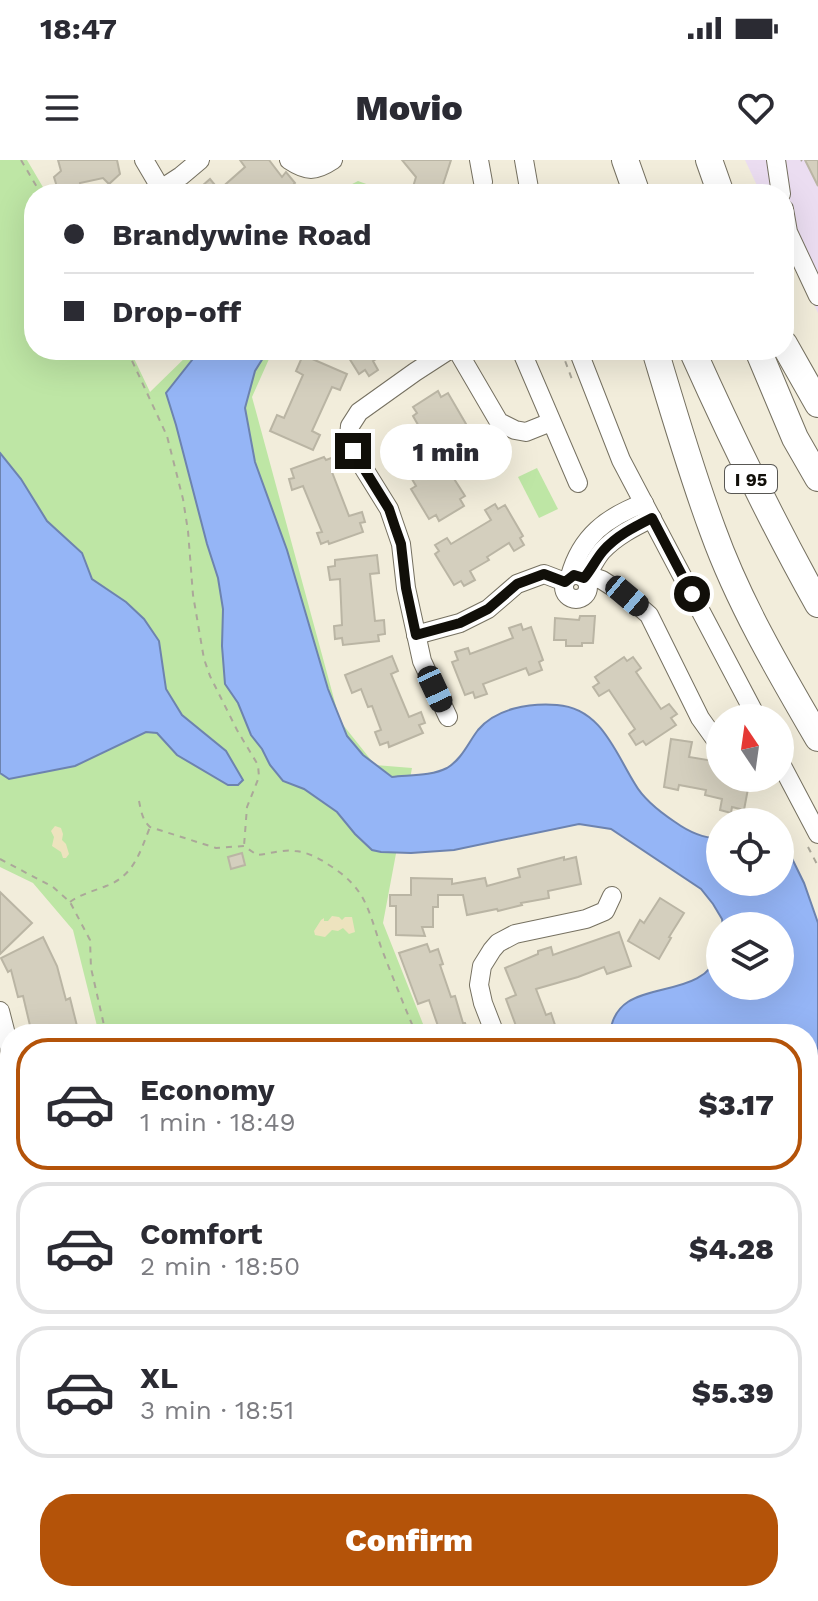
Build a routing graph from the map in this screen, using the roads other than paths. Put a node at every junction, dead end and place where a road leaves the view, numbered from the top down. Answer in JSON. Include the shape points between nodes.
{"nodes":[{"id":1,"x":144,"y":160,"type":"edge"},
{"id":2,"x":289,"y":160,"type":"edge"},
{"id":3,"x":333,"y":160,"type":"edge"},
{"id":4,"x":479,"y":160,"type":"edge"},
{"id":5,"x":524,"y":160,"type":"edge"},
{"id":6,"x":625,"y":160,"type":"edge"},
{"id":7,"x":693,"y":160,"type":"edge"},
{"id":8,"x":709,"y":160,"type":"edge"},
{"id":9,"x":776,"y":160,"type":"edge"},
{"id":10,"x":194,"y":162,"type":"edge"},
{"id":11,"x":483,"y":182,"type":"dead end"},
{"id":12,"x":158,"y":184,"type":"edge"},
{"id":13,"x":170,"y":184,"type":"edge"},
{"id":14,"x":528,"y":184,"type":"edge"},
{"id":15,"x":633,"y":184,"type":"edge"},
{"id":16,"x":699,"y":184,"type":"edge"},
{"id":17,"x":717,"y":184,"type":"edge"},
{"id":18,"x":780,"y":184,"type":"edge"},
{"id":19,"x":794,"y":245,"type":"edge"},
{"id":20,"x":818,"y":296,"type":"edge"},
{"id":21,"x":434,"y":360,"type":"edge"},
{"id":22,"x":463,"y":360,"type":"edge"},
{"id":23,"x":525,"y":360,"type":"edge"},
{"id":24,"x":582,"y":360,"type":"edge"},
{"id":25,"x":658,"y":360,"type":"edge"},
{"id":26,"x":696,"y":360,"type":"edge"},
{"id":27,"x":762,"y":360,"type":"edge"},
{"id":28,"x":793,"y":360,"type":"edge"},
{"id":29,"x":818,"y":404,"type":"edge"},
{"id":30,"x":551,"y":422,"type":"junction"},
{"id":31,"x":818,"y":478,"type":"edge"},
{"id":32,"x":578,"y":483,"type":"dead end"},
{"id":33,"x":648,"y":510,"type":"junction"},
{"id":34,"x":573,"y":579,"type":"junction"},
{"id":35,"x":818,"y":604,"type":"edge"},
{"id":36,"x":416,"y":635,"type":"junction"},
{"id":37,"x":750,"y":704,"type":"edge"},
{"id":38,"x":448,"y":717,"type":"dead end"},
{"id":39,"x":706,"y":726,"type":"edge"},
{"id":40,"x":818,"y":738,"type":"edge"},
{"id":41,"x":794,"y":789,"type":"edge"},
{"id":42,"x":818,"y":834,"type":"edge"},
{"id":43,"x":612,"y":896,"type":"dead end"},
{"id":44,"x":491,"y":1024,"type":"edge"}],
"edges":[{"from":1,"to":12,"type":"street"},
{"from":2,"to":3,"type":"street","via":[[315,170]]},
{"from":4,"to":11,"type":"street"},
{"from":5,"to":14,"type":"street"},
{"from":6,"to":15,"type":"highway"},
{"from":7,"to":16,"type":"highway"},
{"from":8,"to":17,"type":"highway"},
{"from":9,"to":18,"type":"street"},
{"from":10,"to":13,"type":"street"},
{"from":19,"to":20,"type":"street"},
{"from":21,"to":36,"type":"street","via":[[359,412],[349,436],[389,509],[401,544]]},
{"from":22,"to":30,"type":"street","via":[[499,422],[526,432]]},
{"from":23,"to":30,"type":"street"},
{"from":24,"to":33,"type":"street","via":[[621,460]]},
{"from":25,"to":40,"type":"highway","via":[[713,532],[743,601]]},
{"from":26,"to":35,"type":"highway","number":"I 95","via":[[736,450]]},
{"from":27,"to":31,"type":"highway","number":"I 95"},
{"from":28,"to":29,"type":"highway"},
{"from":30,"to":32,"type":"street"},
{"from":33,"to":34,"type":"street","via":[[624,510],[600,527],[577,555]]},
{"from":33,"to":37,"type":"street"},
{"from":34,"to":36,"type":"street","via":[[544,574],[517,584],[488,609],[460,623]]},
{"from":34,"to":39,"type":"street","via":[[602,580],[649,615]]},
{"from":36,"to":38,"type":"street"},
{"from":41,"to":42,"type":"street"},
{"from":43,"to":44,"type":"street","via":[[605,911],[586,919],[515,934],[498,943],[482,966],[479,985]]}]}
